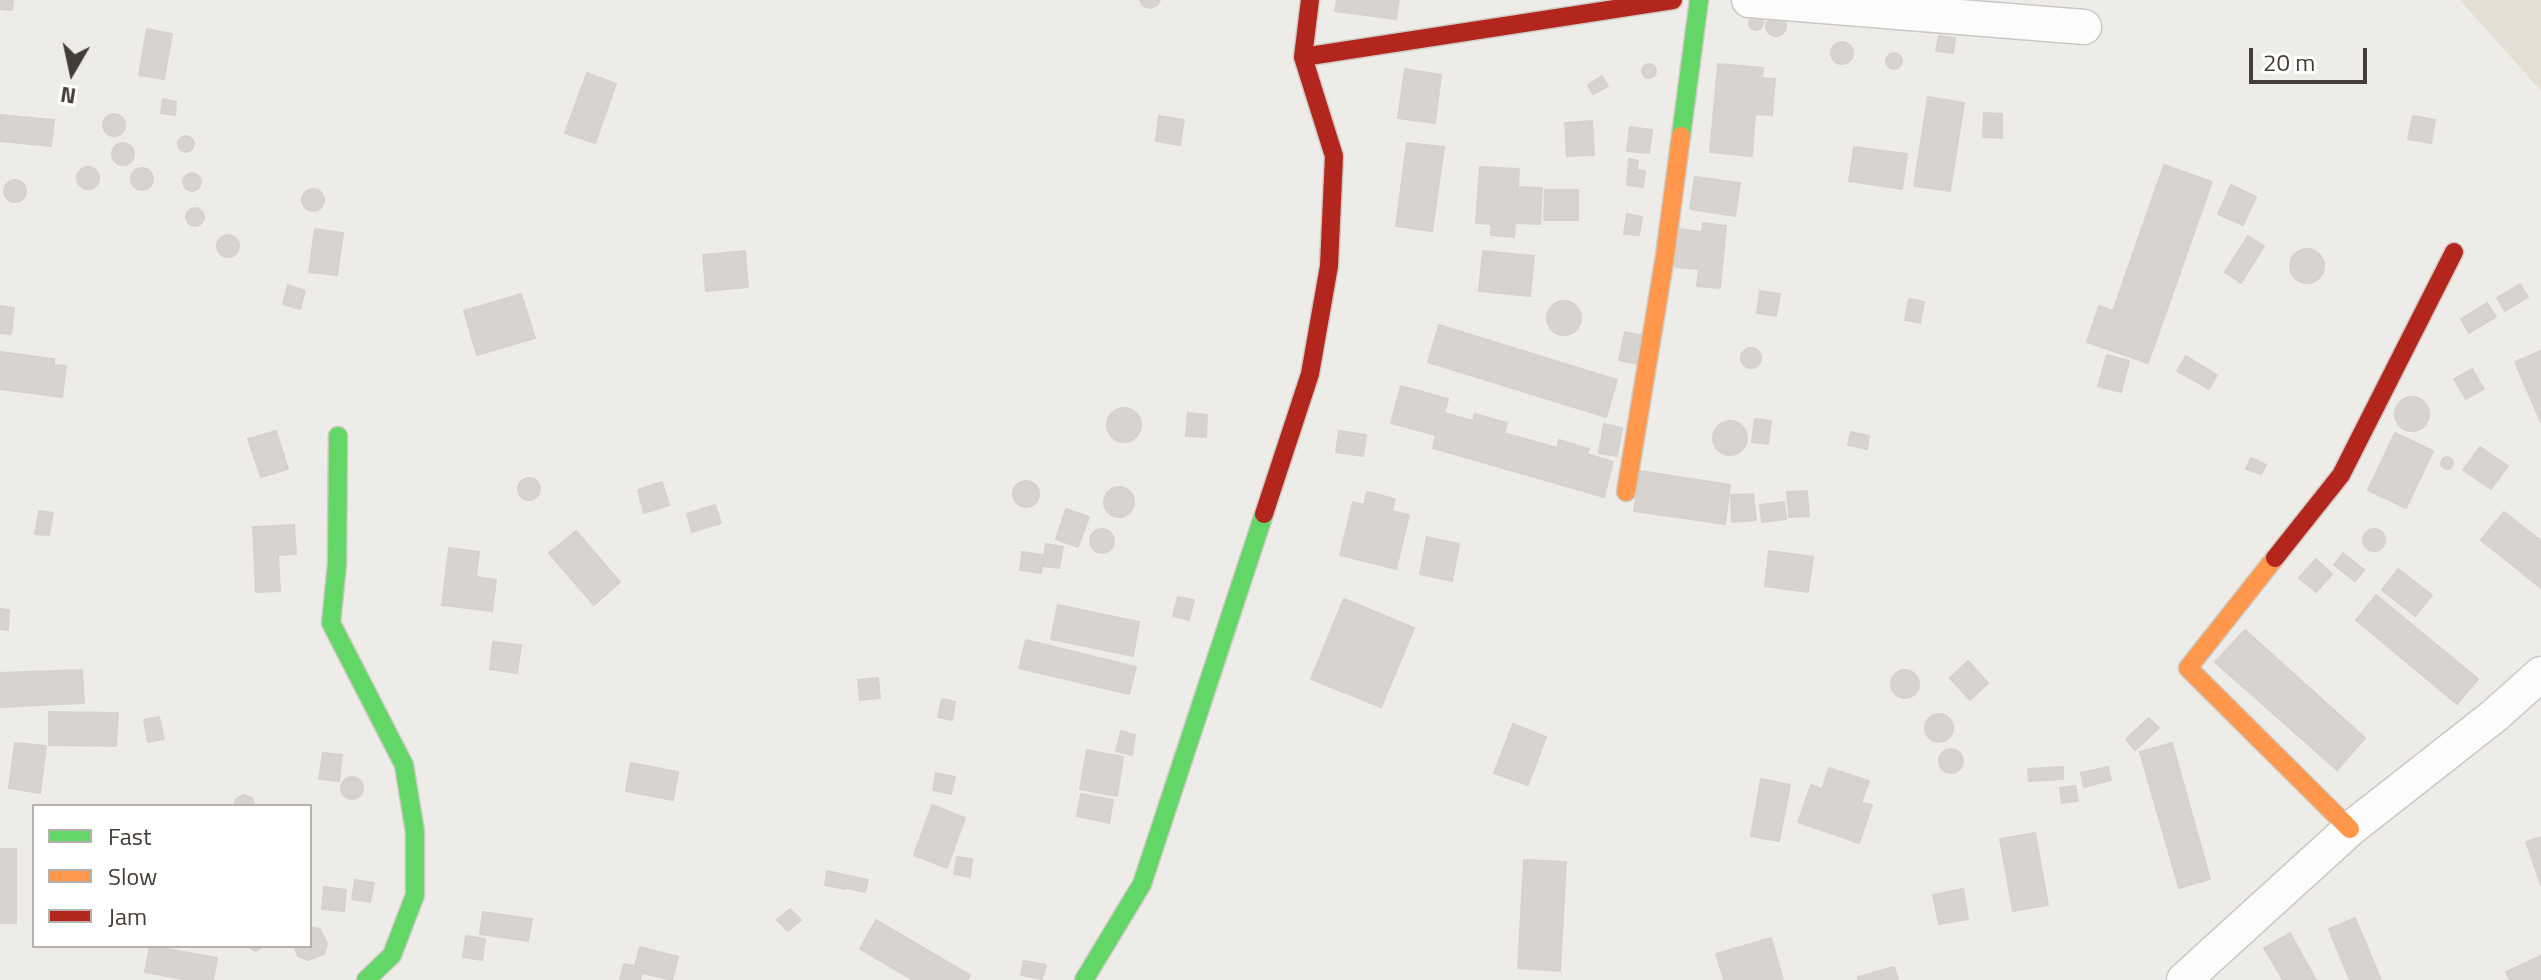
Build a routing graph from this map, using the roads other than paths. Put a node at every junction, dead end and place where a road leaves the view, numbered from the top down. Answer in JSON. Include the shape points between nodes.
{"nodes":[{"id":1,"x":1310,"y":0,"type":"edge"},
{"id":2,"x":1673,"y":0,"type":"edge"},
{"id":3,"x":1699,"y":0,"type":"edge"},
{"id":4,"x":1749,"y":0,"type":"edge"},
{"id":5,"x":2084,"y":27,"type":"dead end"},
{"id":6,"x":1303,"y":57,"type":"junction"},
{"id":7,"x":2454,"y":252,"type":"dead end"},
{"id":8,"x":338,"y":436,"type":"dead end"},
{"id":9,"x":1626,"y":492,"type":"dead end"},
{"id":10,"x":2541,"y":674,"type":"edge"},
{"id":11,"x":2350,"y":829,"type":"junction"},
{"id":12,"x":366,"y":980,"type":"edge"},
{"id":13,"x":1084,"y":980,"type":"edge"},
{"id":14,"x":2184,"y":980,"type":"edge"}],
"edges":[{"from":1,"to":6,"type":"street"},
{"from":2,"to":6,"type":"street"},
{"from":3,"to":9,"type":"street"},
{"from":4,"to":5,"type":"street"},
{"from":6,"to":13,"type":"street","via":[[1334,156],[1329,266],[1310,374],[1142,884]]},
{"from":7,"to":11,"type":"street","via":[[2341,475],[2188,668]]},
{"from":8,"to":12,"type":"street","via":[[331,623],[404,765],[415,832],[415,895],[392,955]]},
{"from":10,"to":11,"type":"street"},
{"from":11,"to":14,"type":"street"}]}
